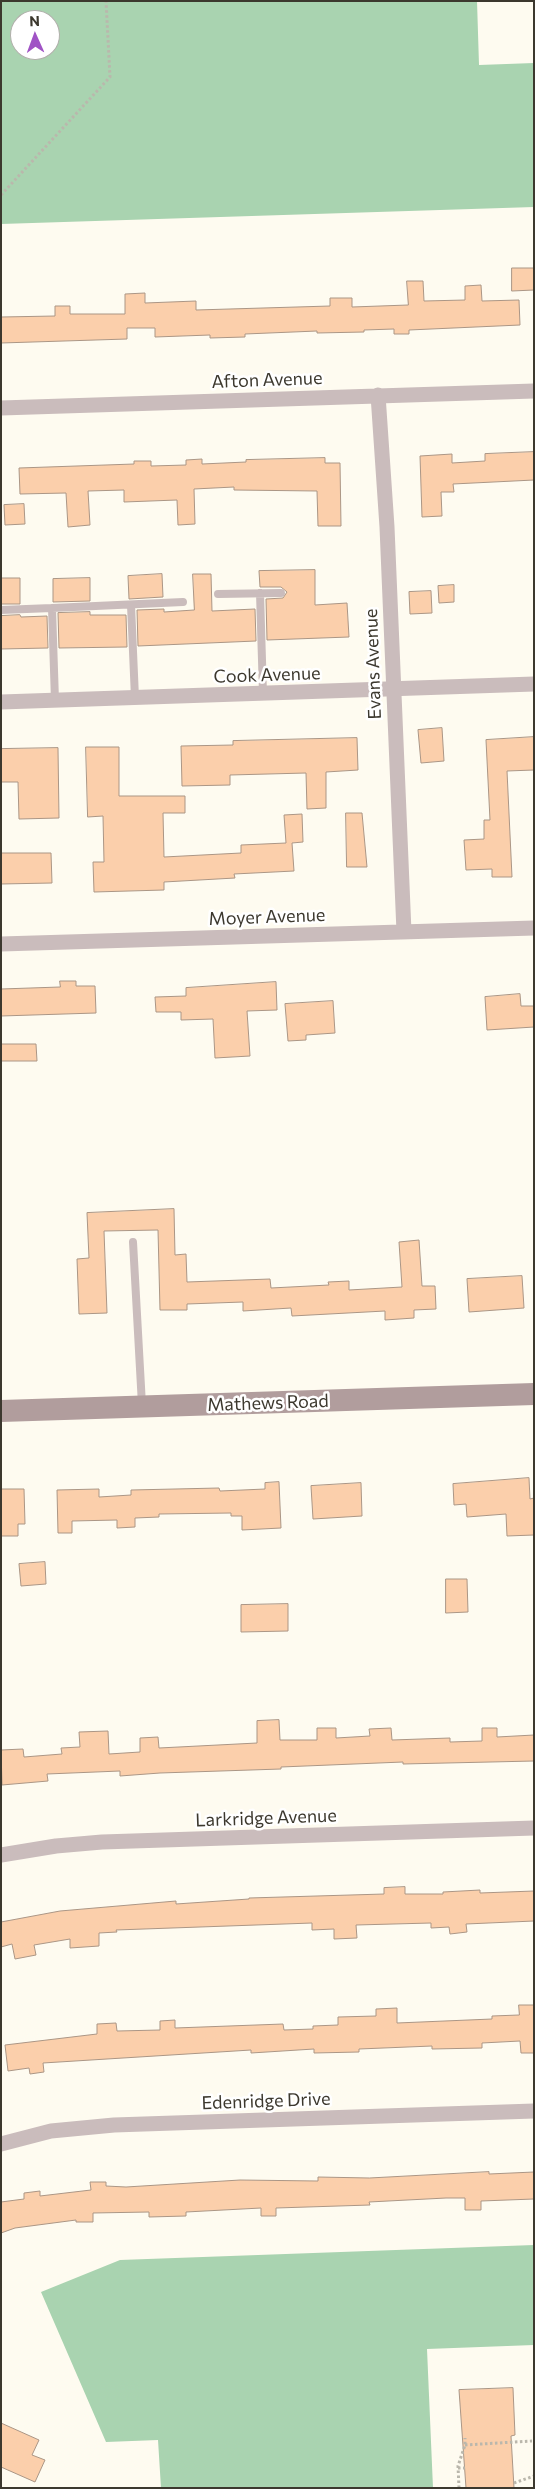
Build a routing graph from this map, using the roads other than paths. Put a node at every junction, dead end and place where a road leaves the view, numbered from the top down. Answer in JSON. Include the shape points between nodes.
{"nodes":[{"id":1,"x":534,"y":391,"type":"edge"},
{"id":2,"x":378,"y":396,"type":"junction"},
{"id":3,"x":1,"y":408,"type":"edge"},
{"id":4,"x":260,"y":593,"type":"junction"},
{"id":5,"x":281,"y":593,"type":"dead end"},
{"id":6,"x":218,"y":594,"type":"dead end"},
{"id":7,"x":183,"y":602,"type":"dead end"},
{"id":8,"x":131,"y":604,"type":"junction"},
{"id":9,"x":52,"y":608,"type":"junction"},
{"id":10,"x":1,"y":610,"type":"edge"},
{"id":11,"x":534,"y":684,"type":"edge"},
{"id":12,"x":392,"y":690,"type":"junction"},
{"id":13,"x":263,"y":694,"type":"junction"},
{"id":14,"x":135,"y":698,"type":"junction"},
{"id":15,"x":55,"y":701,"type":"junction"},
{"id":16,"x":1,"y":702,"type":"edge"},
{"id":17,"x":534,"y":928,"type":"edge"},
{"id":18,"x":404,"y":932,"type":"junction"},
{"id":19,"x":1,"y":944,"type":"edge"},
{"id":20,"x":134,"y":1242,"type":"dead end"},
{"id":21,"x":534,"y":1394,"type":"edge"},
{"id":22,"x":142,"y":1407,"type":"junction"},
{"id":23,"x":1,"y":1412,"type":"edge"},
{"id":24,"x":534,"y":1828,"type":"edge"},
{"id":25,"x":1,"y":1855,"type":"edge"},
{"id":26,"x":534,"y":2111,"type":"edge"},
{"id":27,"x":1,"y":2144,"type":"edge"}],
"edges":[{"from":1,"to":2,"type":"street","name":"Afton Avenue"},
{"from":2,"to":3,"type":"street","name":"Afton Avenue"},
{"from":2,"to":12,"type":"street","name":"Evans Avenue","via":[[387,527]]},
{"from":4,"to":5,"type":"lane"},
{"from":4,"to":6,"type":"lane"},
{"from":4,"to":13,"type":"lane"},
{"from":7,"to":8,"type":"lane"},
{"from":8,"to":9,"type":"lane"},
{"from":8,"to":14,"type":"lane"},
{"from":9,"to":10,"type":"lane"},
{"from":9,"to":15,"type":"lane"},
{"from":11,"to":12,"type":"street","name":"Cook Avenue"},
{"from":12,"to":13,"type":"street","name":"Cook Avenue"},
{"from":12,"to":18,"type":"street","name":"Evans Avenue"},
{"from":13,"to":14,"type":"street","name":"Cook Avenue"},
{"from":14,"to":15,"type":"street","name":"Cook Avenue"},
{"from":15,"to":16,"type":"street","name":"Cook Avenue"},
{"from":17,"to":18,"type":"street","name":"Moyer Avenue"},
{"from":18,"to":19,"type":"street","name":"Moyer Avenue"},
{"from":20,"to":22,"type":"lane"},
{"from":21,"to":22,"type":"street","name":"Mathews Road"},
{"from":22,"to":23,"type":"street","name":"Mathews Road"},
{"from":24,"to":25,"type":"street","name":"Larkridge Avenue","via":[[102,1842]]},
{"from":26,"to":27,"type":"street","name":"Edenridge Drive","via":[[114,2124],[51,2132]]}]}
